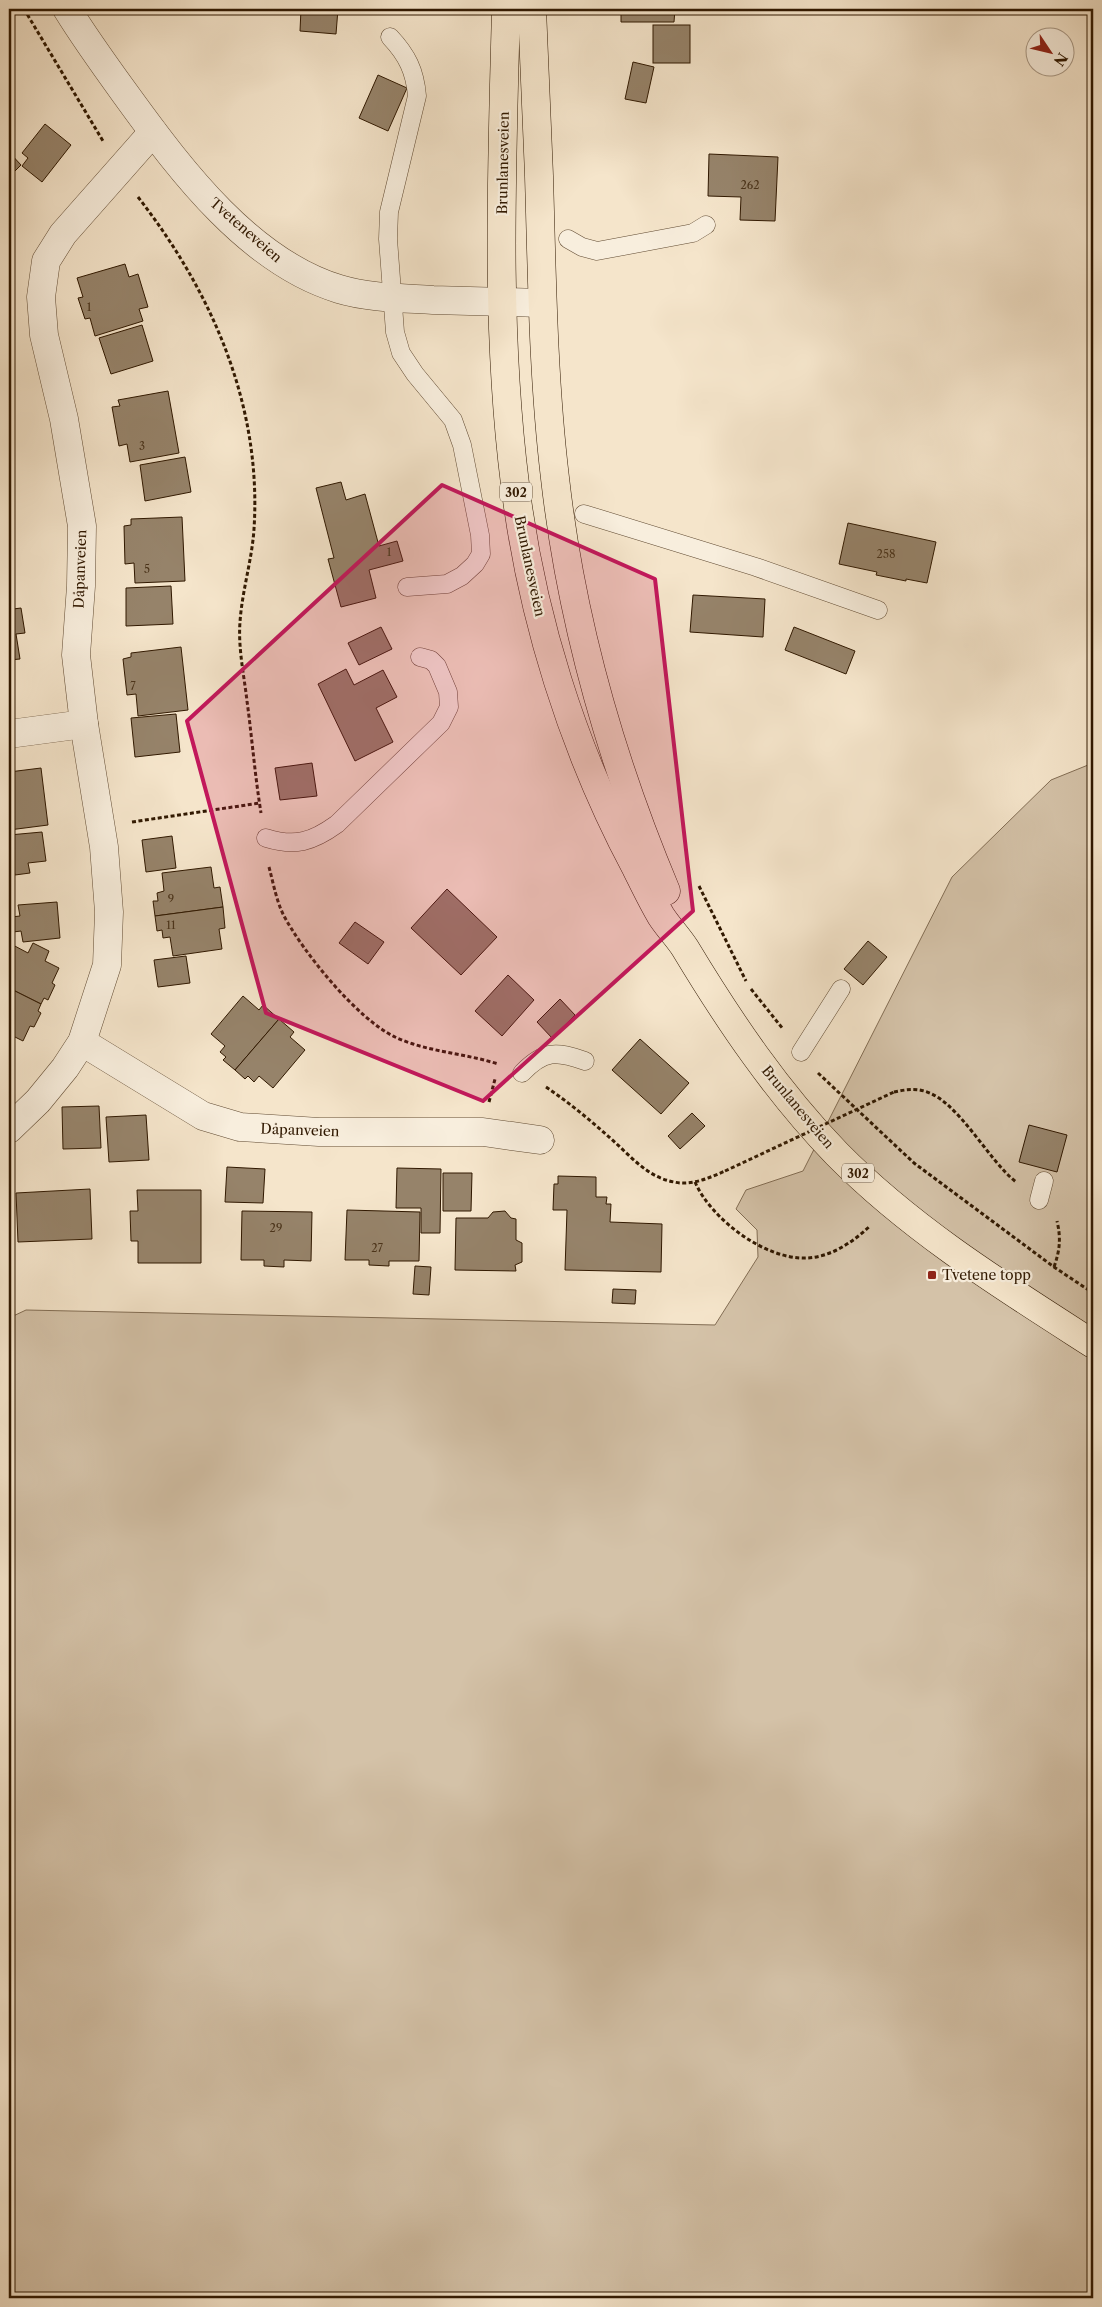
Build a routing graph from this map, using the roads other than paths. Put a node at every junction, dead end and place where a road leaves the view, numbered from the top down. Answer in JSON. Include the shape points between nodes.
{"nodes":[{"id":1,"x":68,"y":9,"type":"edge"},
{"id":2,"x":506,"y":9,"type":"edge"},
{"id":3,"x":532,"y":9,"type":"edge"},
{"id":4,"x":390,"y":36,"type":"dead end"},
{"id":5,"x":153,"y":132,"type":"junction"},
{"id":6,"x":706,"y":225,"type":"dead end"},
{"id":7,"x":568,"y":239,"type":"dead end"},
{"id":8,"x":394,"y":298,"type":"junction"},
{"id":9,"x":502,"y":302,"type":"junction"},
{"id":10,"x":542,"y":303,"type":"junction"},
{"id":11,"x":584,"y":514,"type":"dead end"},
{"id":12,"x":407,"y":587,"type":"dead end"},
{"id":13,"x":878,"y":610,"type":"dead end"},
{"id":14,"x":420,"y":656,"type":"dead end"},
{"id":15,"x":84,"y":724,"type":"junction"},
{"id":16,"x":9,"y":734,"type":"edge"},
{"id":17,"x":266,"y":838,"type":"road end"},
{"id":18,"x":682,"y":943,"type":"junction"},
{"id":19,"x":841,"y":989,"type":"dead end"},
{"id":20,"x":82,"y":1042,"type":"junction"},
{"id":21,"x":801,"y":1052,"type":"road end"},
{"id":22,"x":585,"y":1062,"type":"dead end"},
{"id":23,"x":522,"y":1073,"type":"road end"},
{"id":24,"x":9,"y":1129,"type":"edge"},
{"id":25,"x":540,"y":1140,"type":"dead end"},
{"id":26,"x":1044,"y":1181,"type":"dead end"},
{"id":27,"x":1039,"y":1200,"type":"road end"},
{"id":28,"x":1093,"y":1344,"type":"edge"}],
"edges":[{"from":1,"to":5,"type":"street","name":"Tveteneveien"},
{"from":2,"to":9,"type":"main road","name":"Brunlanesveien","number":"302"},
{"from":3,"to":10,"type":"main road","name":"Brunlanesveien","number":"302"},
{"from":4,"to":8,"type":"lane","via":[[406,54],[416,77],[417,96],[389,212],[388,239]]},
{"from":5,"to":8,"type":"street","name":"Tveteneveien","via":[[225,215],[275,258],[319,282],[342,290]]},
{"from":5,"to":15,"type":"street","name":"Dåpanveien","via":[[63,234],[46,261],[41,297],[44,335],[68,437],[82,526],[76,656]]},
{"from":6,"to":7,"type":"lane","via":[[693,233],[597,251]]},
{"from":8,"to":9,"type":"street","name":"Tveteneveien"},
{"from":8,"to":12,"type":"lane","via":[[395,332],[401,353],[453,420],[462,445],[481,554],[462,576],[447,584]]},
{"from":9,"to":10,"type":"street","name":"Tveteneveien"},
{"from":9,"to":18,"type":"main road","name":"Brunlanesveien","number":"302","via":[[515,485],[538,608],[592,777],[662,918]]},
{"from":10,"to":18,"type":"main road","name":"Brunlanesveien","number":"302","via":[[548,413],[570,582],[601,710],[637,823],[673,909]]},
{"from":11,"to":13,"type":"lane","via":[[756,567]]},
{"from":14,"to":17,"type":"lane","via":[[437,666],[448,692],[449,707],[441,723],[337,824],[320,836],[300,843]]},
{"from":15,"to":16,"type":"street"},
{"from":15,"to":20,"type":"street","name":"Dåpanveien","via":[[109,912],[107,966]]},
{"from":18,"to":28,"type":"main road","name":"Brunlanesveien","number":"302","via":[[738,1033],[786,1096],[837,1154],[945,1247]]},
{"from":19,"to":21,"type":"lane"},
{"from":20,"to":24,"type":"street","name":"Dåpanveien","via":[[38,1101]]},
{"from":20,"to":25,"type":"street","name":"Dåpanveien","via":[[203,1116],[240,1127],[319,1132],[483,1132]]},
{"from":22,"to":23,"type":"lane","via":[[567,1055],[552,1054],[539,1057]]},
{"from":26,"to":27,"type":"lane"}]}
